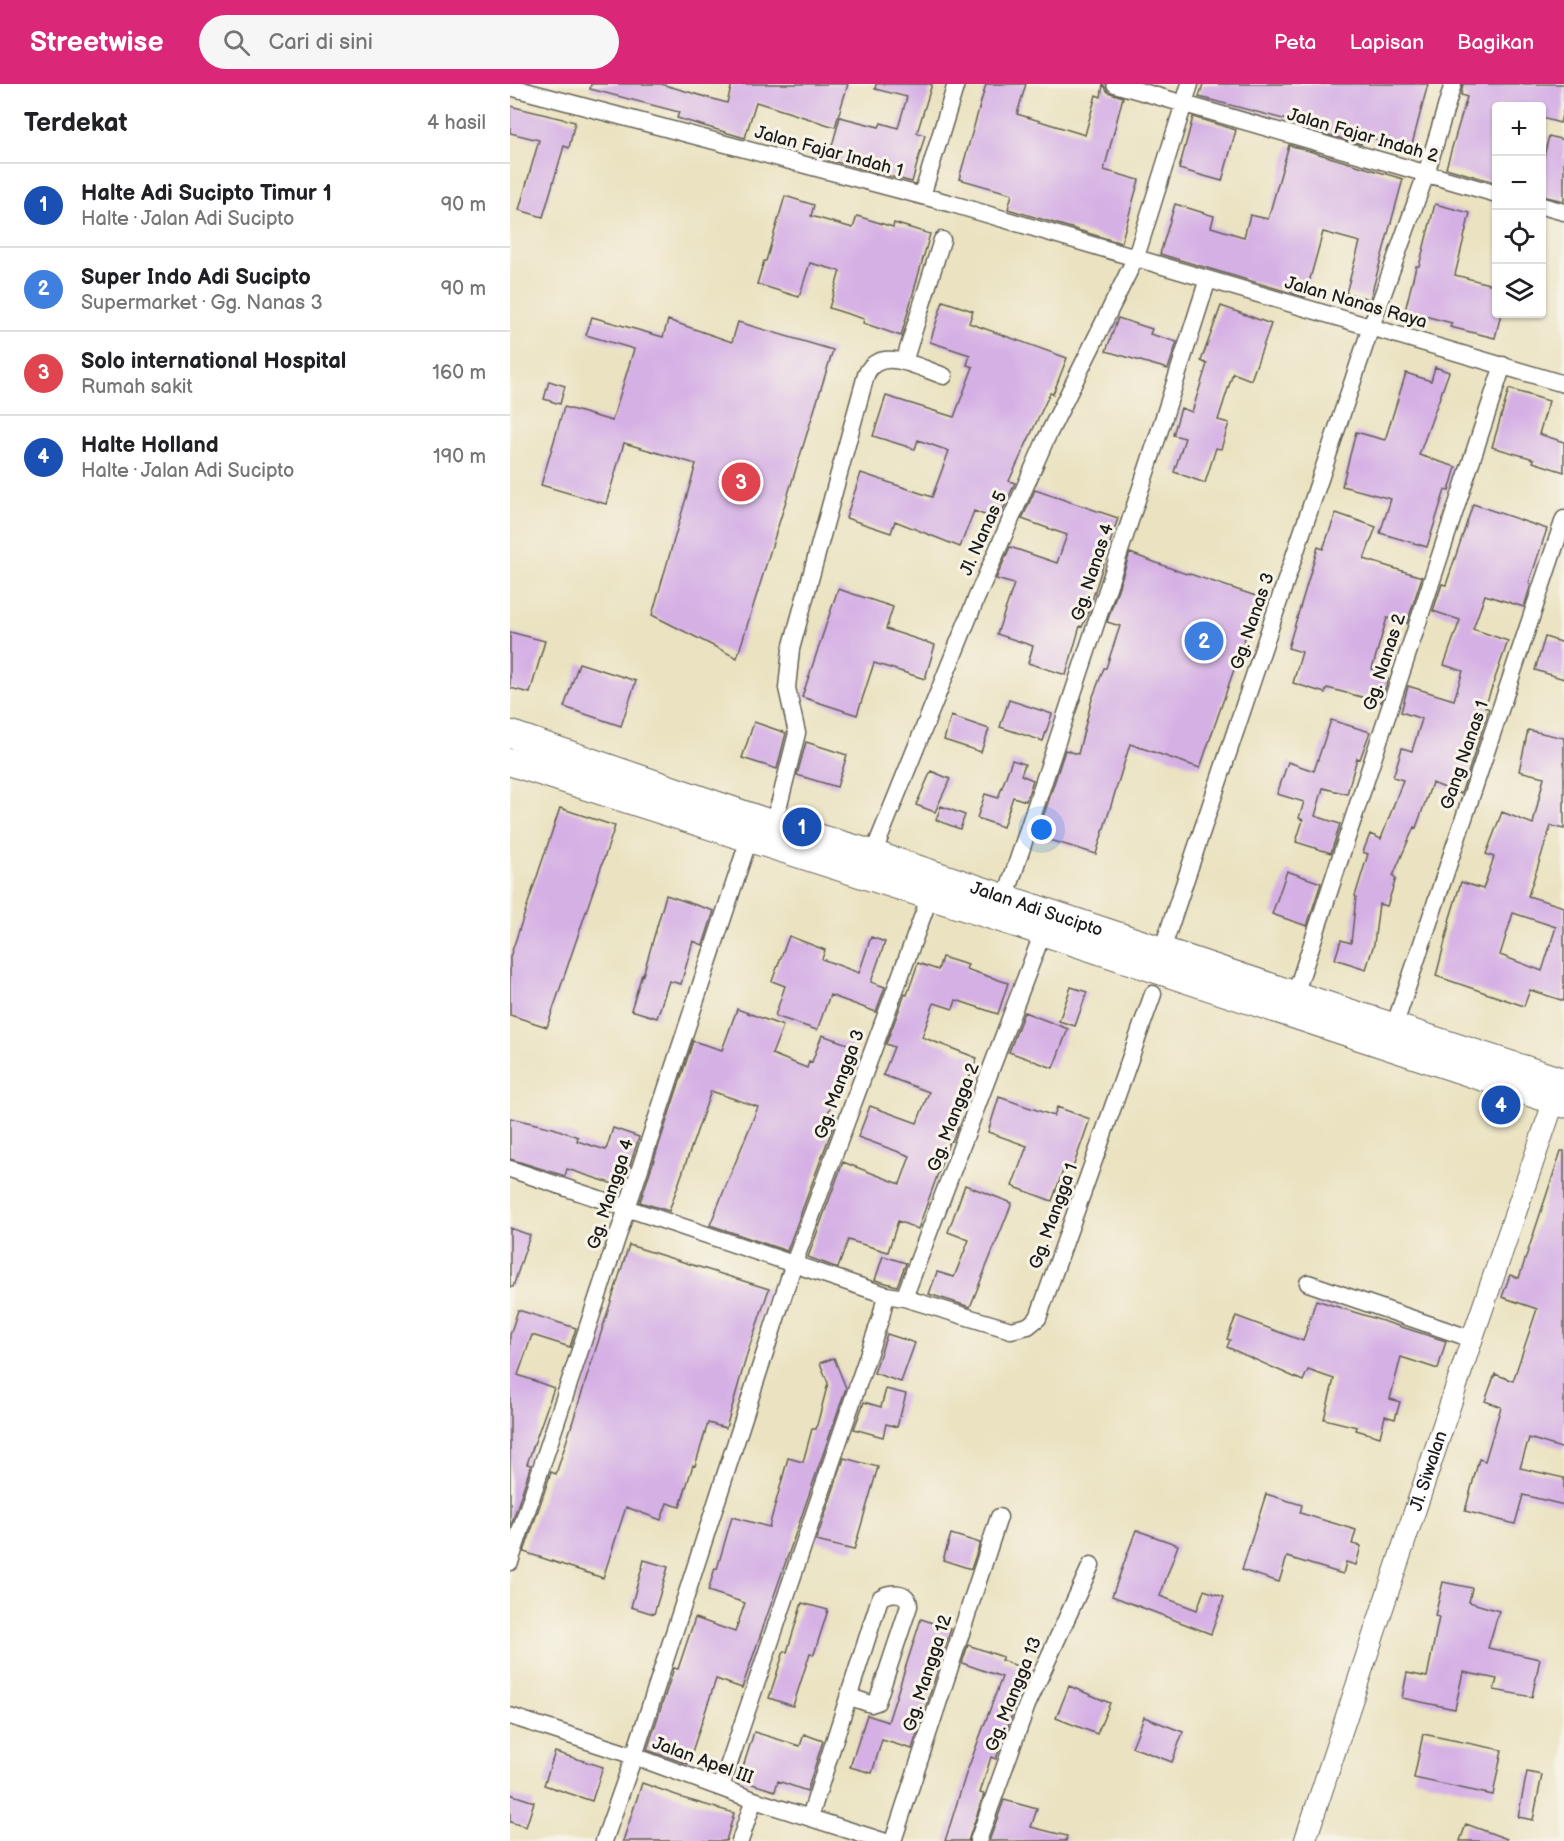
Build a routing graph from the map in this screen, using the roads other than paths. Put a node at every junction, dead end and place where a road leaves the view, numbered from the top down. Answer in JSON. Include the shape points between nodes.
{"nodes":[{"id":1,"x":956,"y":84,"type":"edge"},
{"id":2,"x":1115,"y":84,"type":"edge"},
{"id":3,"x":1190,"y":84,"type":"edge"},
{"id":4,"x":1453,"y":84,"type":"edge"},
{"id":5,"x":510,"y":87,"type":"edge"},
{"id":6,"x":1184,"y":104,"type":"junction"},
{"id":7,"x":1426,"y":174,"type":"junction"},
{"id":8,"x":1492,"y":193,"type":"edge"},
{"id":9,"x":922,"y":196,"type":"junction"},
{"id":10,"x":1546,"y":207,"type":"edge"},
{"id":11,"x":1564,"y":212,"type":"edge"},
{"id":12,"x":942,"y":240,"type":"dead end"},
{"id":13,"x":1136,"y":257,"type":"junction"},
{"id":14,"x":1208,"y":279,"type":"junction"},
{"id":15,"x":1371,"y":327,"type":"junction"},
{"id":16,"x":904,"y":362,"type":"junction"},
{"id":17,"x":1503,"y":365,"type":"junction"},
{"id":18,"x":944,"y":376,"type":"dead end"},
{"id":19,"x":1564,"y":384,"type":"edge"},
{"id":20,"x":1564,"y":519,"type":"edge"},
{"id":21,"x":510,"y":734,"type":"edge"},
{"id":22,"x":510,"y":762,"type":"edge"},
{"id":23,"x":762,"y":836,"type":"junction"},
{"id":24,"x":877,"y":843,"type":"junction"},
{"id":25,"x":1009,"y":888,"type":"junction"},
{"id":26,"x":925,"y":908,"type":"junction"},
{"id":27,"x":1043,"y":932,"type":"junction"},
{"id":28,"x":1166,"y":939,"type":"junction"},
{"id":29,"x":1299,"y":984,"type":"junction"},
{"id":30,"x":1153,"y":994,"type":"dead end"},
{"id":31,"x":1397,"y":1015,"type":"junction"},
{"id":32,"x":1561,"y":1096,"type":"edge"},
{"id":33,"x":510,"y":1169,"type":"edge"},
{"id":34,"x":626,"y":1208,"type":"junction"},
{"id":35,"x":794,"y":1263,"type":"junction"},
{"id":36,"x":1308,"y":1283,"type":"dead end"},
{"id":37,"x":886,"y":1295,"type":"junction"},
{"id":38,"x":904,"y":1298,"type":"junction"},
{"id":39,"x":1472,"y":1339,"type":"junction"},
{"id":40,"x":999,"y":1517,"type":"dead end"},
{"id":41,"x":510,"y":1562,"type":"edge"},
{"id":42,"x":1090,"y":1565,"type":"dead end"},
{"id":43,"x":850,"y":1697,"type":"junction"},
{"id":44,"x":510,"y":1716,"type":"edge"},
{"id":45,"x":634,"y":1756,"type":"junction"},
{"id":46,"x":721,"y":1787,"type":"junction"},
{"id":47,"x":752,"y":1805,"type":"dead end"},
{"id":48,"x":810,"y":1817,"type":"junction"},
{"id":49,"x":604,"y":1841,"type":"edge"},
{"id":50,"x":740,"y":1841,"type":"edge"},
{"id":51,"x":883,"y":1841,"type":"edge"},
{"id":52,"x":893,"y":1841,"type":"edge"},
{"id":53,"x":978,"y":1841,"type":"edge"},
{"id":54,"x":1305,"y":1841,"type":"edge"}],
"edges":[{"from":1,"to":9,"type":"street"},
{"from":2,"to":6,"type":"street","name":"Jalan Fajar Indah 2"},
{"from":3,"to":6,"type":"street","name":"Jl. Nanas 5"},
{"from":4,"to":7,"type":"street","name":"Gg. Nanas 3"},
{"from":5,"to":9,"type":"street","name":"Jalan Fajar Indah 1"},
{"from":6,"to":7,"type":"street","name":"Jalan Fajar Indah 2"},
{"from":6,"to":13,"type":"street","name":"Jl. Nanas 5"},
{"from":7,"to":8,"type":"street","name":"Jalan Fajar Indah 2"},
{"from":7,"to":15,"type":"street","name":"Gg. Nanas 3"},
{"from":9,"to":13,"type":"street","name":"Jalan Fajar Indah 1"},
{"from":10,"to":11,"type":"street"},
{"from":12,"to":16,"type":"street"},
{"from":13,"to":14,"type":"street","name":"Jalan Nanas Raya"},
{"from":13,"to":24,"type":"street","name":"Jl. Nanas 5","via":[[1045,441],[976,598]]},
{"from":14,"to":15,"type":"street","name":"Jalan Nanas Raya"},
{"from":14,"to":25,"type":"street","name":"Gg. Nanas 4"},
{"from":15,"to":17,"type":"street","name":"Jalan Nanas Raya"},
{"from":15,"to":28,"type":"street","name":"Gg. Nanas 3"},
{"from":16,"to":18,"type":"street"},
{"from":16,"to":23,"type":"street","name":"Gg. Mangga 4","via":[[878,362],[866,375],[791,649],[787,688],[797,733]]},
{"from":17,"to":19,"type":"street","name":"Jalan Nanas Raya"},
{"from":17,"to":29,"type":"street","name":"Gg. Nanas 2"},
{"from":20,"to":31,"type":"street","name":"Gang Nanas 1"},
{"from":21,"to":23,"type":"highway","name":"Jalan Adi Sucipto"},
{"from":22,"to":23,"type":"highway","name":"Jalan Adi Sucipto"},
{"from":23,"to":24,"type":"highway","name":"Jalan Adi Sucipto"},
{"from":23,"to":26,"type":"highway","name":"Jalan Adi Sucipto"},
{"from":23,"to":34,"type":"street","name":"Gg. Mangga 4"},
{"from":24,"to":25,"type":"highway","name":"Jalan Adi Sucipto"},
{"from":25,"to":28,"type":"highway","name":"Jalan Adi Sucipto"},
{"from":26,"to":27,"type":"highway","name":"Jalan Adi Sucipto"},
{"from":26,"to":35,"type":"street","name":"Gg. Mangga 3"},
{"from":27,"to":32,"type":"highway","name":"Jalan Adi Sucipto"},
{"from":27,"to":38,"type":"street","name":"Gg. Mangga 2"},
{"from":28,"to":29,"type":"highway","name":"Jalan Adi Sucipto"},
{"from":29,"to":31,"type":"highway","name":"Jalan Adi Sucipto"},
{"from":30,"to":38,"type":"street","name":"Gg. Mangga 1","via":[[1038,1317],[1028,1326],[1011,1330]]},
{"from":31,"to":32,"type":"highway","name":"Jalan Adi Sucipto"},
{"from":32,"to":39,"type":"street","name":"Jl. Siwalan"},
{"from":33,"to":34,"type":"street"},
{"from":34,"to":35,"type":"street"},
{"from":34,"to":41,"type":"street","name":"Gg. Mangga 4"},
{"from":35,"to":37,"type":"street"},
{"from":35,"to":45,"type":"street","name":"Gg. Mangga 3"},
{"from":36,"to":39,"type":"street"},
{"from":37,"to":38,"type":"street"},
{"from":37,"to":46,"type":"street","via":[[882,1317]]},
{"from":39,"to":54,"type":"street","name":"Jl. Siwalan"},
{"from":40,"to":52,"type":"street","name":"Gg. Mangga 12"},
{"from":42,"to":53,"type":"street","name":"Gg. Mangga 13","via":[[1027,1705]]},
{"from":43,"to":43,"type":"street","via":[[880,1598],[887,1593],[906,1597],[909,1606],[878,1702],[871,1704]]},
{"from":43,"to":48,"type":"street"},
{"from":44,"to":45,"type":"street","name":"Jalan Apel III"},
{"from":45,"to":46,"type":"street","name":"Jalan Apel III"},
{"from":45,"to":49,"type":"street","name":"Gg. Mangga 3"},
{"from":46,"to":48,"type":"street","name":"Jalan Apel III"},
{"from":47,"to":50,"type":"street"},
{"from":48,"to":51,"type":"street","name":"Jalan Apel III"}]}
